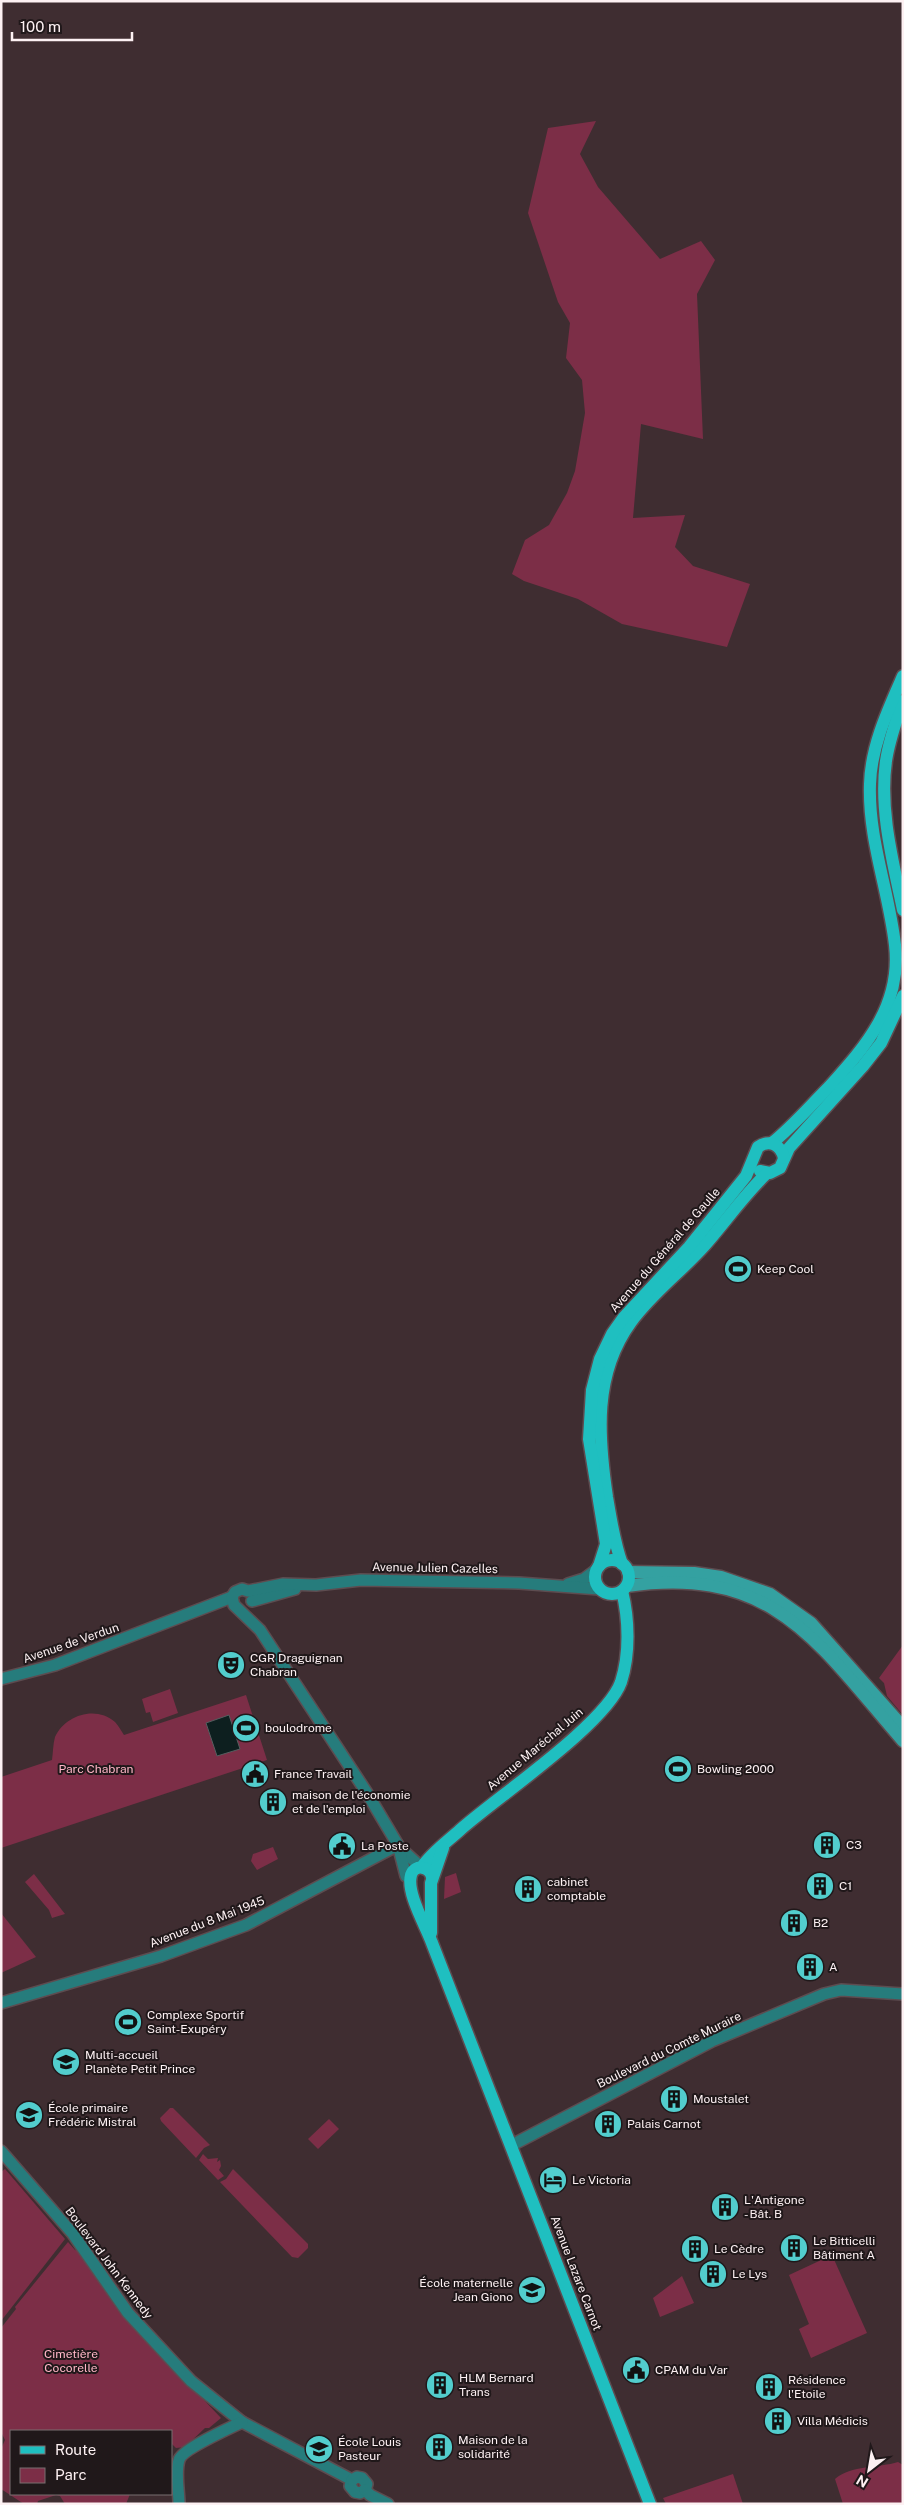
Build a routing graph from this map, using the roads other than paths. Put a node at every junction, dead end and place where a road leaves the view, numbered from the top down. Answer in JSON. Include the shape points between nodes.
{"nodes":[{"id":1,"x":903,"y":676,"type":"edge"},
{"id":2,"x":903,"y":701,"type":"edge"},
{"id":3,"x":903,"y":910,"type":"edge"},
{"id":4,"x":903,"y":996,"type":"edge"},
{"id":5,"x":772,"y":1143,"type":"junction"},
{"id":6,"x":784,"y":1158,"type":"junction"},
{"id":7,"x":753,"y":1161,"type":"junction"},
{"id":8,"x":767,"y":1173,"type":"junction"},
{"id":9,"x":598,"y":1568,"type":"junction"},
{"id":10,"x":625,"y":1568,"type":"junction"},
{"id":11,"x":554,"y":1585,"type":"junction"},
{"id":12,"x":624,"y":1588,"type":"junction"},
{"id":13,"x":603,"y":1592,"type":"junction"},
{"id":14,"x":756,"y":1592,"type":"junction"},
{"id":15,"x":242,"y":1601,"type":"junction"},
{"id":16,"x":626,"y":1633,"type":"junction"},
{"id":17,"x":1,"y":1679,"type":"edge"},
{"id":18,"x":903,"y":1727,"type":"edge"},
{"id":19,"x":903,"y":1741,"type":"edge"},
{"id":20,"x":445,"y":1844,"type":"junction"},
{"id":21,"x":398,"y":1845,"type":"junction"},
{"id":22,"x":421,"y":1867,"type":"junction"},
{"id":23,"x":432,"y":1880,"type":"junction"},
{"id":24,"x":411,"y":1881,"type":"junction"},
{"id":25,"x":431,"y":1940,"type":"junction"},
{"id":26,"x":903,"y":1994,"type":"edge"},
{"id":27,"x":1,"y":2003,"type":"edge"},
{"id":28,"x":512,"y":2145,"type":"junction"},
{"id":29,"x":1,"y":2151,"type":"edge"},
{"id":30,"x":242,"y":2422,"type":"junction"},
{"id":31,"x":179,"y":2504,"type":"edge"},
{"id":32,"x":388,"y":2504,"type":"edge"},
{"id":33,"x":650,"y":2504,"type":"edge"}],
"edges":[{"from":1,"to":5,"type":"main road","name":"Avenue du Général de Gaulle","via":[[883,725],[872,761],[870,784],[874,840],[896,946],[896,974],[890,1001],[875,1032],[852,1062]]},
{"from":2,"to":3,"type":"main road","via":[[886,762],[885,793],[888,830]]},
{"from":4,"to":6,"type":"main road","name":"Avenue du Général de Gaulle","via":[[881,1043],[795,1141]]},
{"from":5,"to":6,"type":"main road","via":[[778,1146]]},
{"from":5,"to":7,"type":"main road","name":"Avenue du Général de Gaulle","via":[[758,1147]]},
{"from":6,"to":8,"type":"main road","name":"Avenue du Général de Gaulle","via":[[780,1168]]},
{"from":7,"to":8,"type":"main road","via":[[760,1172]]},
{"from":7,"to":9,"type":"main road","name":"Avenue du Général de Gaulle","via":[[746,1176],[709,1224],[624,1317],[600,1359],[592,1390],[589,1439],[606,1544]]},
{"from":8,"to":10,"type":"main road","name":"Avenue du Général de Gaulle","via":[[704,1246],[639,1312],[608,1363],[599,1434],[615,1543]]},
{"from":9,"to":10,"type":"main road","via":[[610,1560]]},
{"from":9,"to":11,"type":"street","name":"Avenue Julien Cazelles","via":[[576,1582]]},
{"from":9,"to":13,"type":"main road","via":[[595,1582]]},
{"from":10,"to":12,"type":"main road"},
{"from":10,"to":14,"type":"main road","via":[[721,1577]]},
{"from":11,"to":13,"type":"street","name":"Avenue Julien Cazelles"},
{"from":11,"to":15,"type":"street","name":"Avenue Julien Cazelles","via":[[384,1580],[283,1584]]},
{"from":12,"to":13,"type":"main road"},
{"from":12,"to":14,"type":"main road","via":[[686,1583]]},
{"from":12,"to":16,"type":"main road","name":"Avenue Maréchal Juin"},
{"from":13,"to":16,"type":"main road","name":"Avenue Maréchal Juin","via":[[621,1613]]},
{"from":14,"to":18,"type":"main road","via":[[783,1602],[811,1622]]},
{"from":14,"to":19,"type":"main road","via":[[805,1631]]},
{"from":15,"to":17,"type":"street","name":"Avenue de Verdun","via":[[56,1665]]},
{"from":15,"to":21,"type":"street"},
{"from":16,"to":20,"type":"main road","name":"Avenue Maréchal Juin","via":[[627,1649],[621,1681],[613,1696],[566,1744]]},
{"from":20,"to":22,"type":"main road","name":"Avenue Maréchal Juin"},
{"from":20,"to":23,"type":"main road","name":"Avenue Maréchal Juin"},
{"from":21,"to":22,"type":"street"},
{"from":21,"to":24,"type":"street","via":[[406,1876]]},
{"from":21,"to":27,"type":"street","name":"Avenue du 8 Mai 1945","via":[[246,1924],[192,1946]]},
{"from":22,"to":23,"type":"main road","via":[[430,1871]]},
{"from":22,"to":24,"type":"main road","via":[[414,1870]]},
{"from":23,"to":24,"type":"main road","via":[[421,1889]]},
{"from":23,"to":25,"type":"main road","name":"Avenue Lazare Carnot"},
{"from":24,"to":25,"type":"main road","name":"Avenue Lazare Carnot","via":[[413,1897]]},
{"from":25,"to":28,"type":"main road","name":"Avenue Lazare Carnot"},
{"from":26,"to":28,"type":"street","name":"Boulevard du Comte Muraire","via":[[841,1990],[824,1994],[712,2041]]},
{"from":28,"to":33,"type":"main road","name":"Avenue Lazare Carnot"},
{"from":29,"to":30,"type":"street","name":"Boulevard John Kennedy","via":[[73,2234],[128,2314],[191,2381]]},
{"from":30,"to":31,"type":"street","via":[[188,2450],[178,2461]]},
{"from":30,"to":32,"type":"street","name":"Boulevard John Kennedy","via":[[352,2480],[350,2486],[354,2492],[365,2490]]}]}
